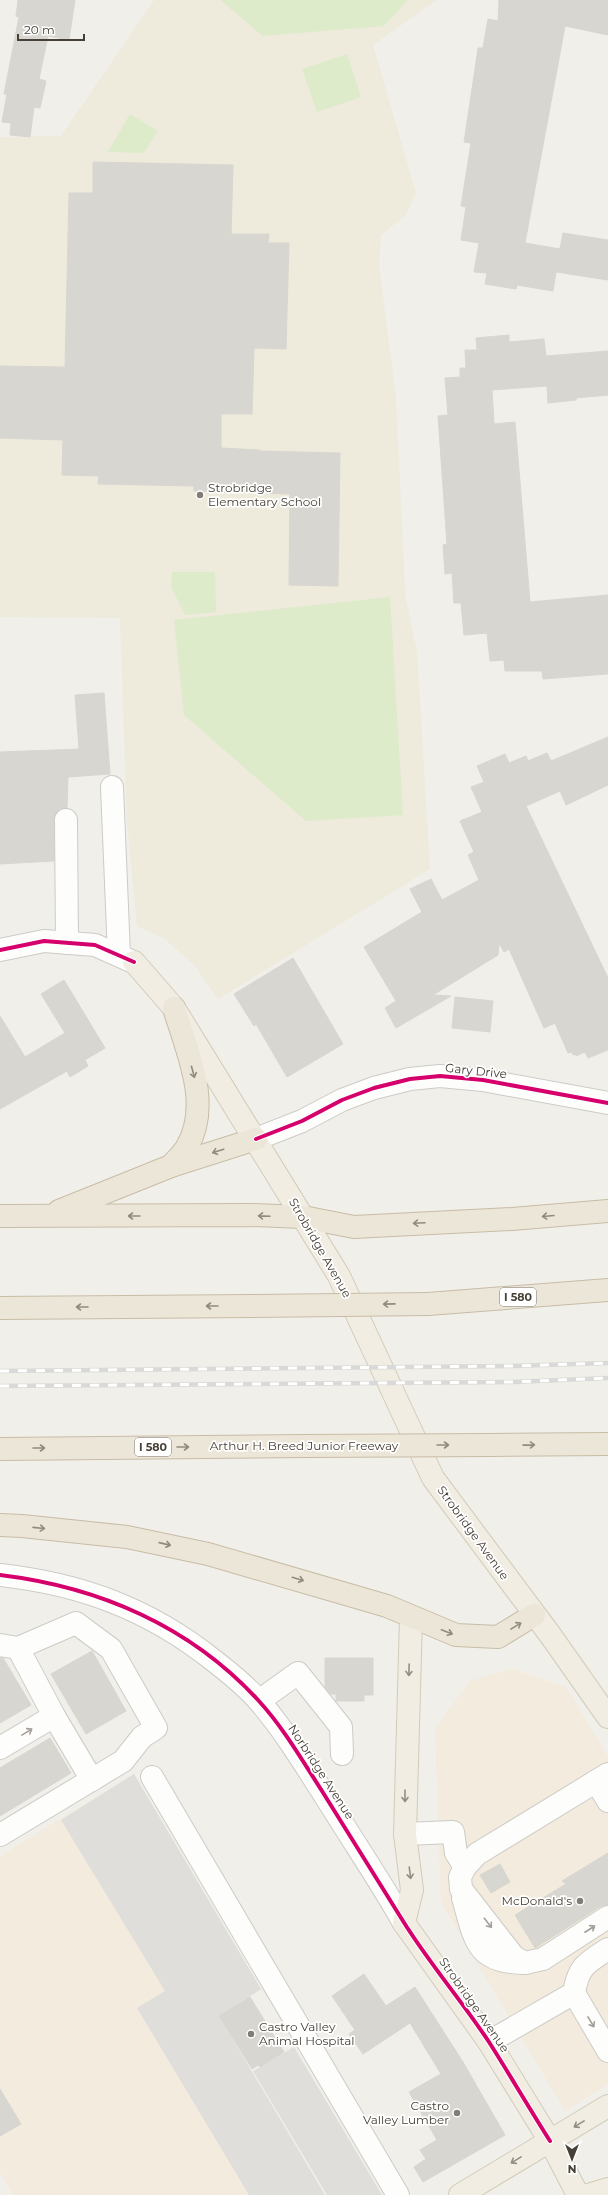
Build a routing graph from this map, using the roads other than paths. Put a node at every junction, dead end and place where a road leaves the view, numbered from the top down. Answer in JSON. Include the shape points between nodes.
{"nodes":[{"id":1,"x":112,"y":787,"type":"dead end"},
{"id":2,"x":66,"y":820,"type":"dead end"},
{"id":3,"x":67,"y":943,"type":"junction"},
{"id":4,"x":0,"y":950,"type":"edge"},
{"id":5,"x":126,"y":959,"type":"junction"},
{"id":6,"x":174,"y":1008,"type":"junction"},
{"id":7,"x":608,"y":1103,"type":"edge"},
{"id":8,"x":256,"y":1139,"type":"junction"},
{"id":9,"x":171,"y":1166,"type":"junction"},
{"id":10,"x":608,"y":1210,"type":"edge"},
{"id":11,"x":0,"y":1216,"type":"edge"},
{"id":12,"x":43,"y":1216,"type":"junction"},
{"id":13,"x":303,"y":1218,"type":"junction"},
{"id":14,"x":608,"y":1290,"type":"edge"},
{"id":15,"x":428,"y":1304,"type":"junction"},
{"id":16,"x":608,"y":1305,"type":"edge"},
{"id":17,"x":0,"y":1308,"type":"edge"},
{"id":18,"x":608,"y":1444,"type":"edge"},
{"id":19,"x":0,"y":1449,"type":"edge"},
{"id":20,"x":0,"y":1525,"type":"edge"},
{"id":21,"x":0,"y":1575,"type":"edge"},
{"id":22,"x":534,"y":1615,"type":"junction"},
{"id":23,"x":411,"y":1618,"type":"junction"},
{"id":24,"x":9,"y":1647,"type":"edge"},
{"id":25,"x":259,"y":1701,"type":"junction"},
{"id":26,"x":54,"y":1716,"type":"junction"},
{"id":27,"x":608,"y":1718,"type":"edge"},
{"id":28,"x":0,"y":1748,"type":"edge"},
{"id":29,"x":342,"y":1754,"type":"dead end"},
{"id":30,"x":152,"y":1777,"type":"dead end"},
{"id":31,"x":602,"y":1778,"type":"edge"},
{"id":32,"x":92,"y":1780,"type":"junction"},
{"id":33,"x":608,"y":1801,"type":"edge"},
{"id":34,"x":405,"y":1834,"type":"junction"},
{"id":35,"x":0,"y":1835,"type":"edge"},
{"id":36,"x":465,"y":1867,"type":"junction"},
{"id":37,"x":608,"y":1917,"type":"edge"},
{"id":38,"x":404,"y":1923,"type":"junction"},
{"id":39,"x":608,"y":1949,"type":"edge"},
{"id":40,"x":574,"y":1993,"type":"junction"},
{"id":41,"x":489,"y":2042,"type":"junction"},
{"id":42,"x":608,"y":2051,"type":"edge"},
{"id":43,"x":608,"y":2106,"type":"edge"},
{"id":44,"x":550,"y":2141,"type":"junction"},
{"id":45,"x":608,"y":2189,"type":"edge"},
{"id":46,"x":398,"y":2195,"type":"edge"},
{"id":47,"x":460,"y":2195,"type":"edge"},
{"id":48,"x":578,"y":2195,"type":"edge"},
{"id":49,"x":588,"y":2195,"type":"edge"}],
"edges":[{"from":1,"to":5,"type":"street"},
{"from":2,"to":3,"type":"street"},
{"from":3,"to":4,"type":"street","name":"Strobridge Avenue","via":[[44,941]]},
{"from":3,"to":5,"type":"street","name":"Strobridge Avenue","via":[[95,945]]},
{"from":5,"to":6,"type":"main road","name":"Strobridge Avenue"},
{"from":6,"to":8,"type":"main road","name":"Strobridge Avenue"},
{"from":6,"to":9,"type":"highway","one_way":true,"via":[[196,1084],[198,1111],[196,1124],[186,1148]]},
{"from":7,"to":8,"type":"street","name":"Gary Drive","via":[[483,1080],[440,1076],[410,1079],[374,1088]]},
{"from":8,"to":9,"type":"highway","one_way":true},
{"from":8,"to":13,"type":"main road","name":"Strobridge Avenue"},
{"from":9,"to":12,"type":"highway"},
{"from":10,"to":13,"type":"highway","one_way":true,"via":[[512,1219],[354,1227]]},
{"from":11,"to":12,"type":"highway"},
{"from":13,"to":12,"type":"highway","one_way":true,"via":[[252,1215]]},
{"from":13,"to":22,"type":"main road","name":"Strobridge Avenue","via":[[339,1276],[433,1478]]},
{"from":14,"to":15,"type":"highway","number":"I 580"},
{"from":15,"to":16,"type":"highway","number":"I 580"},
{"from":15,"to":17,"type":"highway","number":"I 580","one_way":true,"bridge":true},
{"from":19,"to":18,"type":"highway","name":"Arthur H. Breed Junior Freeway","number":"I 580","one_way":true,"bridge":true},
{"from":20,"to":23,"type":"highway","one_way":true,"via":[[127,1537],[161,1543],[260,1568],[365,1599]]},
{"from":21,"to":25,"type":"street","name":"Norbridge Avenue","via":[[31,1578],[68,1587],[106,1598],[140,1612],[202,1651],[236,1677]]},
{"from":23,"to":22,"type":"highway","one_way":true,"via":[[456,1635],[498,1637]]},
{"from":22,"to":27,"type":"main road","name":"Strobridge Avenue"},
{"from":23,"to":34,"type":"main road","one_way":true},
{"from":24,"to":26,"type":"street"},
{"from":24,"to":32,"type":"street","via":[[76,1623],[112,1650],[156,1728],[142,1737],[123,1761]]},
{"from":25,"to":29,"type":"street","via":[[298,1673],[341,1727]]},
{"from":25,"to":38,"type":"street","name":"Norbridge Avenue","via":[[280,1726],[378,1877]]},
{"from":28,"to":26,"type":"street","one_way":true},
{"from":26,"to":32,"type":"street"},
{"from":30,"to":46,"type":"street"},
{"from":31,"to":33,"type":"street"},
{"from":31,"to":36,"type":"street","via":[[477,1854]]},
{"from":32,"to":35,"type":"street"},
{"from":34,"to":36,"type":"street","via":[[453,1832],[456,1853]]},
{"from":34,"to":38,"type":"main road","one_way":true,"via":[[412,1890]]},
{"from":36,"to":37,"type":"street","one_way":true,"via":[[460,1877],[461,1889],[514,1957],[525,1963],[543,1959]]},
{"from":38,"to":41,"type":"main road","name":"Strobridge Avenue"},
{"from":39,"to":40,"type":"street","via":[[586,1963],[579,1972]]},
{"from":40,"to":41,"type":"street"},
{"from":40,"to":42,"type":"street","one_way":true},
{"from":41,"to":44,"type":"main road","name":"Strobridge Avenue"},
{"from":43,"to":44,"type":"main road","one_way":true},
{"from":44,"to":47,"type":"main road","one_way":true},
{"from":44,"to":48,"type":"main road","name":"Strobridge Avenue"},
{"from":45,"to":49,"type":"main road"}]}
